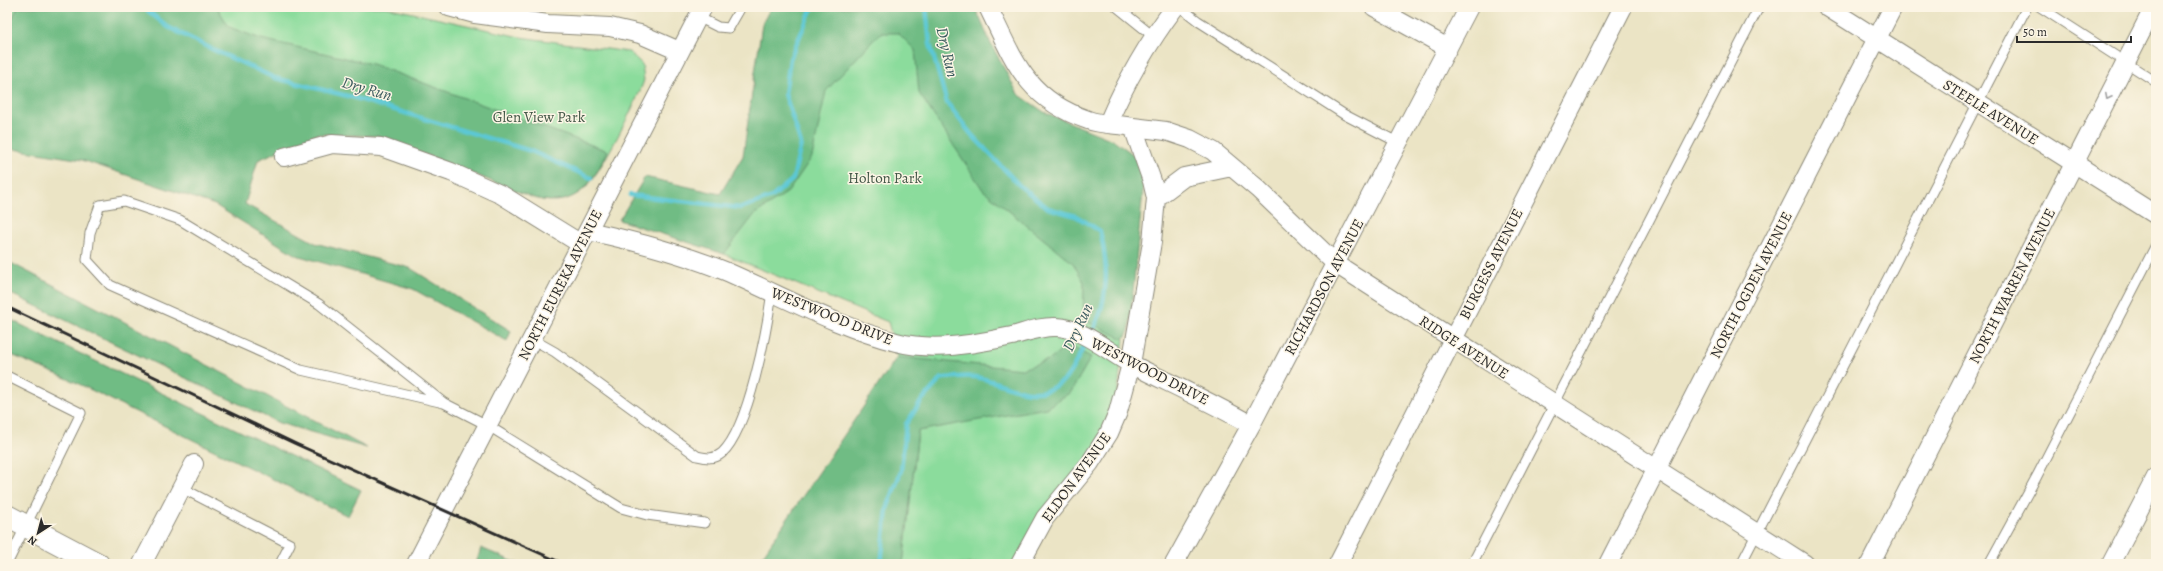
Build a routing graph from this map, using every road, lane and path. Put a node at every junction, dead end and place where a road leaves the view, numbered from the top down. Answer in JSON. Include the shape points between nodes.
{"nodes":[{"id":1,"x":449,"y":7,"type":"edge"},
{"id":2,"x":741,"y":7,"type":"edge"},
{"id":3,"x":988,"y":7,"type":"edge"},
{"id":4,"x":1117,"y":7,"type":"edge"},
{"id":5,"x":1175,"y":7,"type":"edge"},
{"id":6,"x":1180,"y":7,"type":"edge"},
{"id":7,"x":1374,"y":7,"type":"edge"},
{"id":8,"x":1469,"y":7,"type":"edge"},
{"id":9,"x":1623,"y":7,"type":"edge"},
{"id":10,"x":1759,"y":7,"type":"edge"},
{"id":11,"x":1827,"y":7,"type":"edge"},
{"id":12,"x":1893,"y":7,"type":"edge"},
{"id":13,"x":2027,"y":7,"type":"edge"},
{"id":14,"x":2040,"y":7,"type":"edge"},
{"id":15,"x":2154,"y":7,"type":"edge"},
{"id":16,"x":477,"y":10,"type":"edge"},
{"id":17,"x":701,"y":12,"type":"edge"},
{"id":18,"x":1153,"y":36,"type":"junction"},
{"id":19,"x":1876,"y":39,"type":"junction"},
{"id":20,"x":1448,"y":48,"type":"junction"},
{"id":21,"x":680,"y":51,"type":"junction"},
{"id":22,"x":2126,"y":62,"type":"junction"},
{"id":23,"x":2156,"y":82,"type":"edge"},
{"id":24,"x":1976,"y":103,"type":"junction"},
{"id":25,"x":1108,"y":123,"type":"junction"},
{"id":26,"x":1133,"y":127,"type":"junction"},
{"id":27,"x":1399,"y":143,"type":"junction"},
{"id":28,"x":284,"y":158,"type":"dead end"},
{"id":29,"x":2074,"y":164,"type":"junction"},
{"id":30,"x":1232,"y":167,"type":"junction"},
{"id":31,"x":1156,"y":198,"type":"junction"},
{"id":32,"x":2156,"y":215,"type":"edge"},
{"id":33,"x":585,"y":237,"type":"junction"},
{"id":34,"x":2156,"y":245,"type":"edge"},
{"id":35,"x":1336,"y":264,"type":"junction"},
{"id":36,"x":772,"y":292,"type":"junction"},
{"id":37,"x":532,"y":339,"type":"junction"},
{"id":38,"x":1453,"y":340,"type":"junction"},
{"id":39,"x":1131,"y":364,"type":"junction"},
{"id":40,"x":7,"y":376,"type":"edge"},
{"id":41,"x":444,"y":402,"type":"junction"},
{"id":42,"x":1554,"y":404,"type":"junction"},
{"id":43,"x":1251,"y":424,"type":"junction"},
{"id":44,"x":487,"y":425,"type":"junction"},
{"id":45,"x":194,"y":464,"type":"dead end"},
{"id":46,"x":1657,"y":469,"type":"junction"},
{"id":47,"x":2156,"y":478,"type":"edge"},
{"id":48,"x":182,"y":488,"type":"junction"},
{"id":49,"x":2150,"y":505,"type":"edge"},
{"id":50,"x":7,"y":516,"type":"edge"},
{"id":51,"x":705,"y":524,"type":"dead end"},
{"id":52,"x":26,"y":526,"type":"junction"},
{"id":53,"x":1757,"y":533,"type":"junction"},
{"id":54,"x":7,"y":564,"type":"edge"},
{"id":55,"x":98,"y":564,"type":"edge"},
{"id":56,"x":142,"y":564,"type":"edge"},
{"id":57,"x":280,"y":564,"type":"edge"},
{"id":58,"x":416,"y":564,"type":"edge"},
{"id":59,"x":1020,"y":564,"type":"edge"},
{"id":60,"x":1174,"y":564,"type":"edge"},
{"id":61,"x":1338,"y":564,"type":"edge"},
{"id":62,"x":1472,"y":564,"type":"edge"},
{"id":63,"x":1608,"y":564,"type":"edge"},
{"id":64,"x":1741,"y":564,"type":"edge"},
{"id":65,"x":1805,"y":564,"type":"edge"},
{"id":66,"x":1870,"y":564,"type":"edge"},
{"id":67,"x":1989,"y":564,"type":"edge"},
{"id":68,"x":2111,"y":564,"type":"edge"}],
"edges":[{"from":1,"to":16,"type":"street"},
{"from":2,"to":17,"type":"lane","via":[[729,28],[718,27]]},
{"from":3,"to":25,"type":"street","via":[[1019,70],[1032,87],[1049,101],[1088,120]]},
{"from":4,"to":18,"type":"lane"},
{"from":5,"to":18,"type":"street"},
{"from":6,"to":27,"type":"lane","via":[[1345,115]]},
{"from":7,"to":20,"type":"street"},
{"from":8,"to":20,"type":"street","name":"RICHARDSON AVENUE"},
{"from":9,"to":38,"type":"street","name":"BURGESS AVENUE"},
{"from":10,"to":42,"type":"lane"},
{"from":11,"to":19,"type":"street","name":"STEELE AVENUE"},
{"from":12,"to":19,"type":"street","name":"NORTH OGDEN AVENUE"},
{"from":13,"to":24,"type":"lane"},
{"from":14,"to":22,"type":"lane"},
{"from":15,"to":22,"type":"street","name":"NORTH WARREN AVENUE"},
{"from":16,"to":21,"type":"street","via":[[548,24],[610,27],[640,34]]},
{"from":17,"to":21,"type":"street","name":"NORTH EUREKA AVENUE"},
{"from":18,"to":25,"type":"street","via":[[1119,96]]},
{"from":19,"to":24,"type":"street","name":"STEELE AVENUE"},
{"from":19,"to":46,"type":"street","name":"NORTH OGDEN AVENUE"},
{"from":20,"to":27,"type":"street","name":"RICHARDSON AVENUE"},
{"from":21,"to":33,"type":"street","name":"NORTH EUREKA AVENUE"},
{"from":22,"to":23,"type":"lane"},
{"from":22,"to":29,"type":"street","name":"NORTH WARREN AVENUE","one_way":true},
{"from":24,"to":29,"type":"street","name":"STEELE AVENUE"},
{"from":24,"to":53,"type":"lane"},
{"from":25,"to":26,"type":"street"},
{"from":26,"to":30,"type":"street","name":"RIDGE AVENUE","via":[[1166,131],[1190,139],[1213,151]]},
{"from":26,"to":31,"type":"street","name":"ELDON AVENUE"},
{"from":27,"to":35,"type":"street","name":"RICHARDSON AVENUE"},
{"from":28,"to":33,"type":"street","name":"WESTWOOD DRIVE","via":[[332,144],[381,147],[451,172]]},
{"from":29,"to":32,"type":"street","name":"STEELE AVENUE"},
{"from":29,"to":66,"type":"street","name":"NORTH WARREN AVENUE"},
{"from":30,"to":31,"type":"street","via":[[1184,178]]},
{"from":30,"to":35,"type":"street","name":"RIDGE AVENUE"},
{"from":31,"to":39,"type":"street","name":"ELDON AVENUE","via":[[1152,242]]},
{"from":33,"to":36,"type":"street","name":"WESTWOOD DRIVE","via":[[648,245],[723,271]]},
{"from":33,"to":37,"type":"street","name":"NORTH EUREKA AVENUE"},
{"from":34,"to":67,"type":"lane"},
{"from":35,"to":38,"type":"street","name":"RIDGE AVENUE"},
{"from":35,"to":43,"type":"street","name":"RICHARDSON AVENUE"},
{"from":36,"to":37,"type":"lane","via":[[767,329],[747,404],[731,442],[722,454],[710,459],[697,456],[555,352]]},
{"from":36,"to":39,"type":"street","name":"WESTWOOD DRIVE","via":[[875,337],[906,345],[938,348],[1012,336],[1040,328],[1059,327],[1104,347]]},
{"from":37,"to":44,"type":"street","name":"NORTH EUREKA AVENUE"},
{"from":38,"to":42,"type":"street","name":"RIDGE AVENUE"},
{"from":38,"to":61,"type":"street","name":"BURGESS AVENUE"},
{"from":39,"to":43,"type":"street","name":"WESTWOOD DRIVE"},
{"from":39,"to":59,"type":"street","name":"ELDON AVENUE","via":[[1118,412],[1109,433],[1090,463],[1045,518]]},
{"from":40,"to":52,"type":"lane","via":[[81,413]]},
{"from":41,"to":41,"type":"lane","via":[[301,370],[110,285],[87,260],[90,233],[100,205],[124,200],[180,220],[319,304]]},
{"from":41,"to":44,"type":"lane"},
{"from":42,"to":46,"type":"street","name":"RIDGE AVENUE"},
{"from":42,"to":62,"type":"lane"},
{"from":43,"to":60,"type":"street","name":"RICHARDSON AVENUE"},
{"from":44,"to":51,"type":"lane","via":[[621,508],[647,515]]},
{"from":44,"to":58,"type":"street","name":"NORTH EUREKA AVENUE"},
{"from":45,"to":48,"type":"street"},
{"from":46,"to":53,"type":"street","name":"RIDGE AVENUE"},
{"from":46,"to":63,"type":"street","name":"NORTH OGDEN AVENUE"},
{"from":47,"to":49,"type":"street"},
{"from":48,"to":56,"type":"street"},
{"from":48,"to":57,"type":"lane","via":[[290,544]]},
{"from":49,"to":68,"type":"street"},
{"from":50,"to":52,"type":"street"},
{"from":52,"to":54,"type":"lane"},
{"from":52,"to":55,"type":"street"},
{"from":53,"to":64,"type":"lane"},
{"from":53,"to":65,"type":"street","name":"RIDGE AVENUE"}]}
